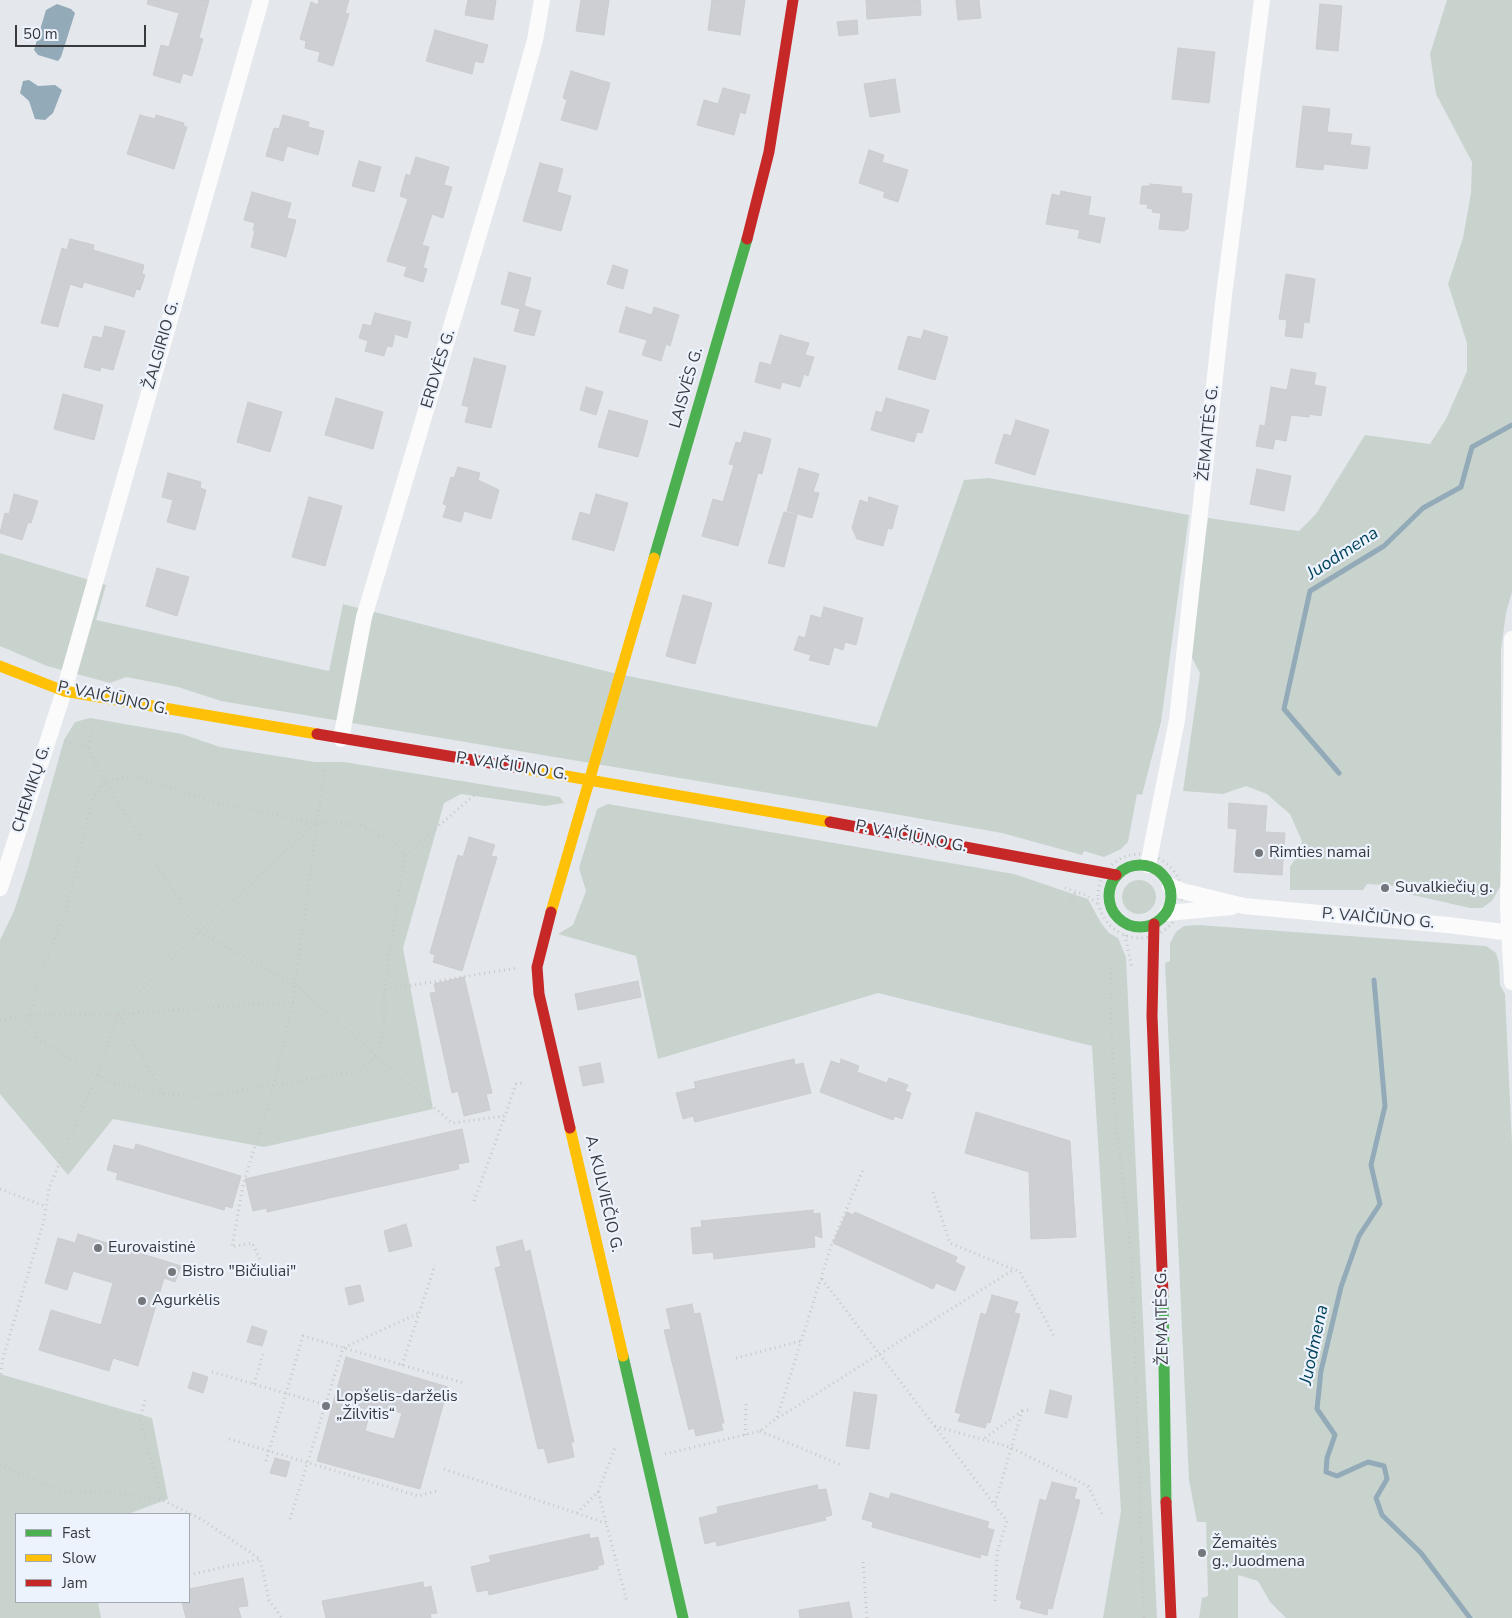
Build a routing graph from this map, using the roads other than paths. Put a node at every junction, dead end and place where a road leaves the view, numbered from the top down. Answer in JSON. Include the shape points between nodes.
{"nodes":[{"id":1,"x":261,"y":0,"type":"edge"},
{"id":2,"x":542,"y":0,"type":"edge"},
{"id":3,"x":793,"y":0,"type":"edge"},
{"id":4,"x":1262,"y":0,"type":"edge"},
{"id":5,"x":1512,"y":639,"type":"edge"},
{"id":6,"x":0,"y":666,"type":"edge"},
{"id":7,"x":64,"y":691,"type":"junction"},
{"id":8,"x":341,"y":740,"type":"junction"},
{"id":9,"x":589,"y":779,"type":"junction"},
{"id":10,"x":1028,"y":860,"type":"junction"},
{"id":11,"x":1149,"y":860,"type":"junction"},
{"id":12,"x":1110,"y":875,"type":"junction"},
{"id":13,"x":1070,"y":879,"type":"dead end"},
{"id":14,"x":0,"y":888,"type":"edge"},
{"id":15,"x":1176,"y":888,"type":"junction"},
{"id":16,"x":1098,"y":893,"type":"road end"},
{"id":17,"x":1108,"y":899,"type":"junction"},
{"id":18,"x":1244,"y":906,"type":"junction"},
{"id":19,"x":1163,"y":921,"type":"junction"},
{"id":20,"x":1511,"y":933,"type":"edge"},
{"id":21,"x":1141,"y":970,"type":"dead end"},
{"id":22,"x":1512,"y":982,"type":"edge"},
{"id":23,"x":1152,"y":1016,"type":"junction"},
{"id":24,"x":683,"y":1618,"type":"edge"},
{"id":25,"x":1171,"y":1618,"type":"edge"}],
"edges":[{"from":1,"to":7,"type":"street","name":"ŽALGIRIO G."},
{"from":2,"to":8,"type":"street","name":"ERDVĖS G.","via":[[535,40],[508,137],[364,617]]},
{"from":3,"to":9,"type":"main road","name":"LAISVĖS G.","via":[[769,152],[755,210]]},
{"from":4,"to":11,"type":"street","name":"ŽEMAITĖS G.","via":[[1224,295],[1177,720]]},
{"from":5,"to":20,"type":"street","via":[[1508,907]]},
{"from":6,"to":7,"type":"main road","name":"P. VAIČIŪNO G."},
{"from":7,"to":8,"type":"main road","name":"P. VAIČIŪNO G."},
{"from":7,"to":14,"type":"street","name":"CHEMIKŲ G."},
{"from":8,"to":9,"type":"main road","name":"P. VAIČIŪNO G."},
{"from":9,"to":10,"type":"main road","name":"P. VAIČIŪNO G.","via":[[939,841]]},
{"from":9,"to":24,"type":"main road","name":"A. KULVIEČIO G.","via":[[541,945],[537,968],[539,994]]},
{"from":10,"to":12,"type":"main road","name":"P. VAIČIŪNO G."},
{"from":10,"to":13,"type":"main road","name":"P. VAIČIŪNO G."},
{"from":11,"to":12,"type":"main road"},
{"from":11,"to":15,"type":"main road"},
{"from":12,"to":17,"type":"main road"},
{"from":15,"to":18,"type":"street","name":"P. VAIČIŪNO G."},
{"from":15,"to":19,"type":"main road","name":"ŽEMAITĖS G."},
{"from":16,"to":17,"type":"main road"},
{"from":17,"to":19,"type":"main road","via":[[1112,912],[1134,933]]},
{"from":18,"to":19,"type":"street","name":"P. VAIČIŪNO G."},
{"from":18,"to":20,"type":"street","name":"P. VAIČIŪNO G."},
{"from":19,"to":23,"type":"main road","name":"ŽEMAITĖS G."},
{"from":20,"to":22,"type":"street"},
{"from":21,"to":23,"type":"main road","name":"ŽEMAITĖS G."},
{"from":23,"to":25,"type":"main road","name":"ŽEMAITĖS G."}]}
